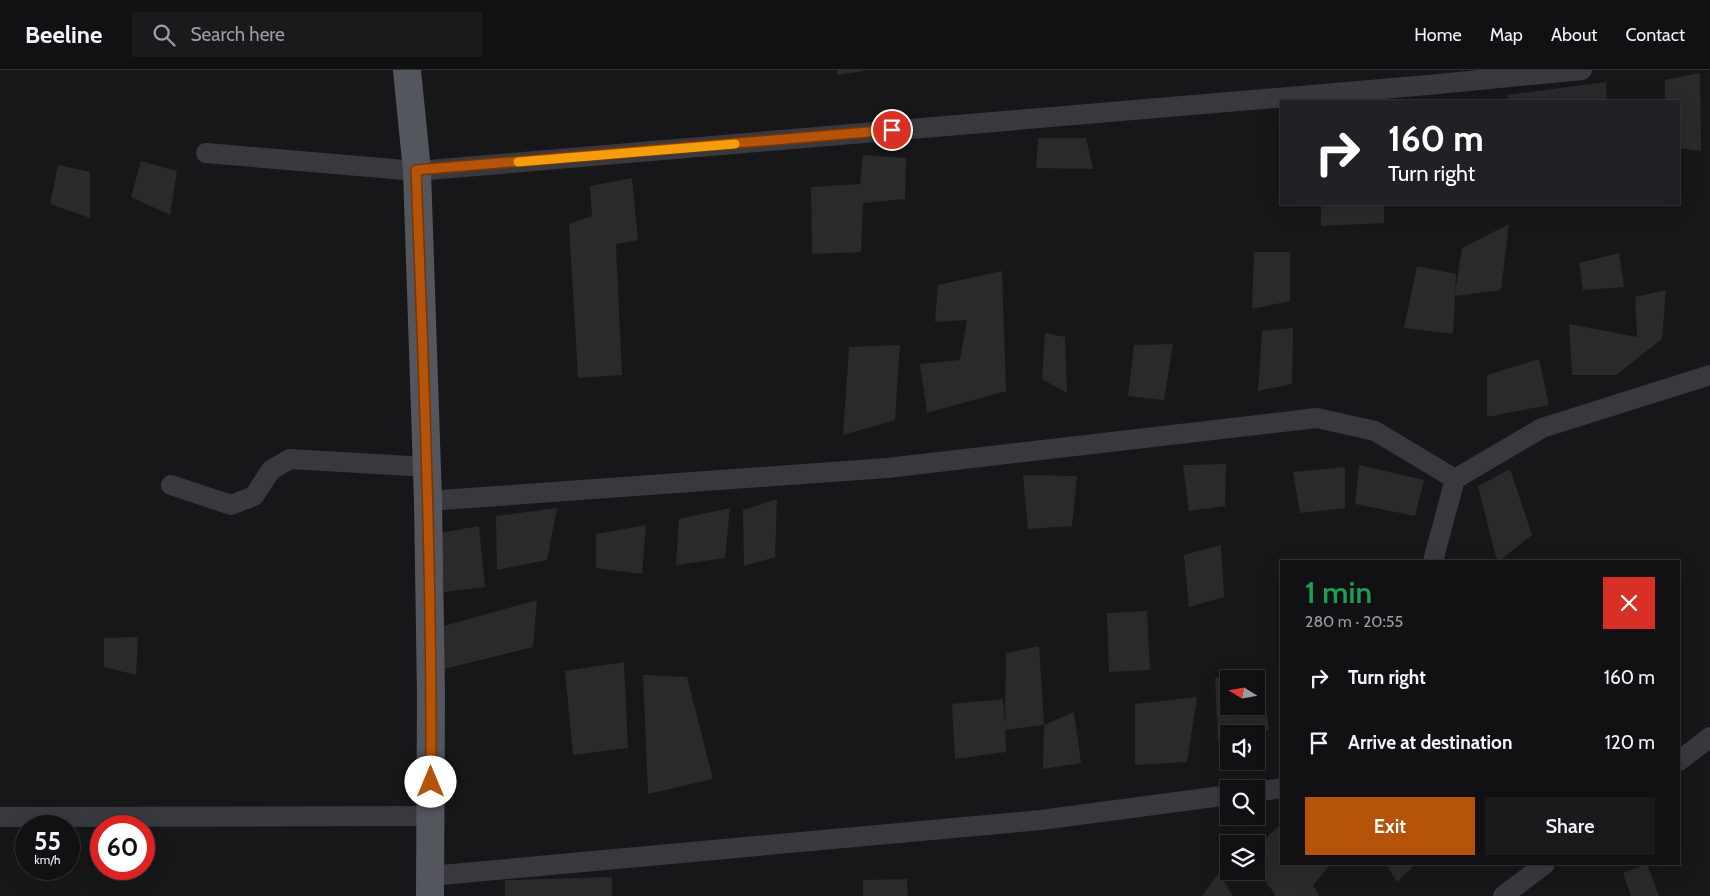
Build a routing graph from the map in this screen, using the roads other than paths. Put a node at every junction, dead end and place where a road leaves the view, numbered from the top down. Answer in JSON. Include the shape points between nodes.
{"nodes":[{"id":1,"x":407,"y":70,"type":"edge"},
{"id":2,"x":1582,"y":70,"type":"edge"},
{"id":3,"x":206,"y":153,"type":"dead end"},
{"id":4,"x":416,"y":170,"type":"junction"},
{"id":5,"x":1710,"y":375,"type":"edge"},
{"id":6,"x":427,"y":467,"type":"junction"},
{"id":7,"x":1455,"y":479,"type":"junction"},
{"id":8,"x":171,"y":485,"type":"dead end"},
{"id":9,"x":428,"y":501,"type":"junction"},
{"id":10,"x":1433,"y":560,"type":"edge"},
{"id":11,"x":1710,"y":736,"type":"edge"},
{"id":12,"x":1680,"y":760,"type":"edge"},
{"id":13,"x":1280,"y":788,"type":"edge"},
{"id":14,"x":1265,"y":791,"type":"edge"},
{"id":15,"x":1220,"y":796,"type":"edge"},
{"id":16,"x":431,"y":816,"type":"junction"},
{"id":17,"x":0,"y":818,"type":"edge"},
{"id":18,"x":1544,"y":865,"type":"edge"},
{"id":19,"x":430,"y":886,"type":"edge"},
{"id":20,"x":1507,"y":895,"type":"edge"}],
"edges":[{"from":1,"to":4,"type":"main road"},
{"from":2,"to":4,"type":"street"},
{"from":3,"to":4,"type":"street"},
{"from":4,"to":6,"type":"main road"},
{"from":5,"to":7,"type":"street","via":[[1542,428]]},
{"from":6,"to":8,"type":"street","via":[[290,458],[271,470],[254,496],[231,506]]},
{"from":6,"to":9,"type":"main road"},
{"from":7,"to":9,"type":"street","via":[[1375,431],[1317,418],[887,468]]},
{"from":7,"to":10,"type":"street"},
{"from":9,"to":16,"type":"main road"},
{"from":11,"to":12,"type":"street"},
{"from":13,"to":14,"type":"street"},
{"from":15,"to":19,"type":"street","via":[[1041,820]]},
{"from":16,"to":17,"type":"street"},
{"from":16,"to":19,"type":"main road"},
{"from":18,"to":20,"type":"street"}]}
